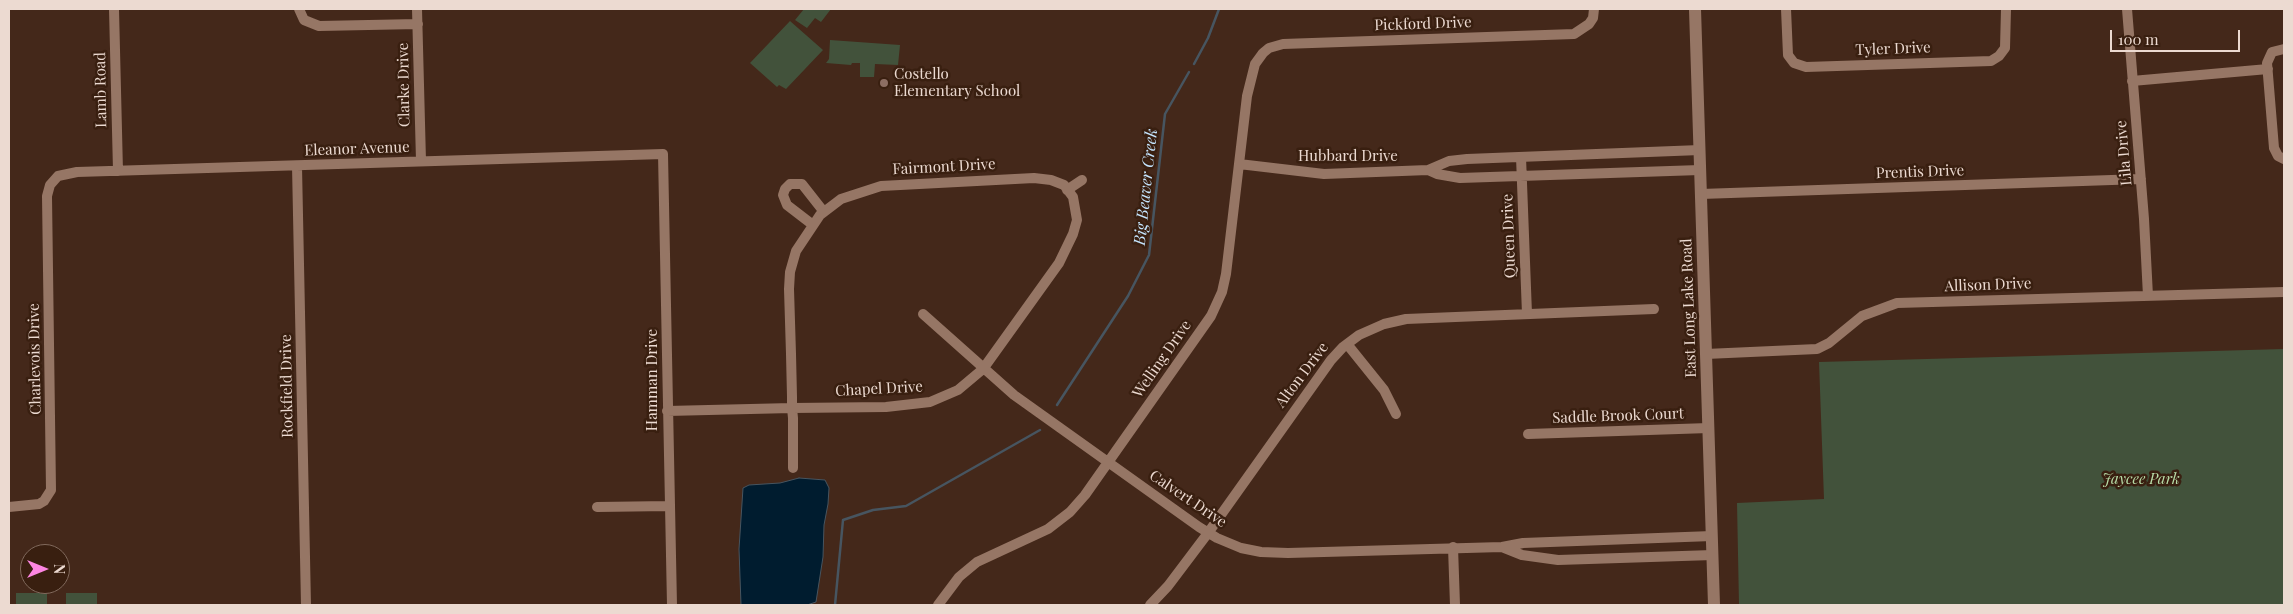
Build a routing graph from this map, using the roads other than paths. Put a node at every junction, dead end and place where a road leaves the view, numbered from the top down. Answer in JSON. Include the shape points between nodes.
{"nodes":[{"id":1,"x":114,"y":9,"type":"edge"},
{"id":2,"x":299,"y":9,"type":"edge"},
{"id":3,"x":418,"y":9,"type":"edge"},
{"id":4,"x":1594,"y":9,"type":"edge"},
{"id":5,"x":1695,"y":9,"type":"edge"},
{"id":6,"x":1786,"y":9,"type":"edge"},
{"id":7,"x":2006,"y":9,"type":"edge"},
{"id":8,"x":2127,"y":9,"type":"edge"},
{"id":9,"x":418,"y":24,"type":"junction"},
{"id":10,"x":1270,"y":48,"type":"joint"},
{"id":11,"x":2284,"y":48,"type":"edge"},
{"id":12,"x":2268,"y":69,"type":"junction"},
{"id":13,"x":2132,"y":81,"type":"junction"},
{"id":14,"x":1700,"y":150,"type":"junction"},
{"id":15,"x":663,"y":154,"type":"joint"},
{"id":16,"x":1598,"y":154,"type":"junction"},
{"id":17,"x":1521,"y":157,"type":"junction"},
{"id":18,"x":2281,"y":157,"type":"edge"},
{"id":19,"x":421,"y":161,"type":"junction"},
{"id":20,"x":1238,"y":164,"type":"junction"},
{"id":21,"x":297,"y":166,"type":"junction"},
{"id":22,"x":1428,"y":170,"type":"junction"},
{"id":23,"x":1700,"y":170,"type":"junction"},
{"id":24,"x":118,"y":171,"type":"junction"},
{"id":25,"x":1599,"y":173,"type":"junction"},
{"id":26,"x":1521,"y":176,"type":"junction"},
{"id":27,"x":2141,"y":179,"type":"junction"},
{"id":28,"x":53,"y":180,"type":"joint"},
{"id":29,"x":1082,"y":180,"type":"dead end"},
{"id":30,"x":1067,"y":190,"type":"junction"},
{"id":31,"x":1701,"y":194,"type":"junction"},
{"id":32,"x":824,"y":212,"type":"junction"},
{"id":33,"x":813,"y":226,"type":"junction"},
{"id":34,"x":2284,"y":292,"type":"edge"},
{"id":35,"x":2148,"y":296,"type":"junction"},
{"id":36,"x":1654,"y":309,"type":"dead end"},
{"id":37,"x":923,"y":314,"type":"dead end"},
{"id":38,"x":1526,"y":314,"type":"junction"},
{"id":39,"x":1347,"y":344,"type":"junction"},
{"id":40,"x":1706,"y":354,"type":"junction"},
{"id":41,"x":983,"y":369,"type":"junction"},
{"id":42,"x":792,"y":408,"type":"junction"},
{"id":43,"x":667,"y":411,"type":"junction"},
{"id":44,"x":1396,"y":414,"type":"dead end"},
{"id":45,"x":1709,"y":428,"type":"junction"},
{"id":46,"x":1528,"y":434,"type":"dead end"},
{"id":47,"x":1107,"y":462,"type":"junction"},
{"id":48,"x":793,"y":468,"type":"dead end"},
{"id":49,"x":669,"y":506,"type":"junction"},
{"id":50,"x":9,"y":507,"type":"edge"},
{"id":51,"x":597,"y":507,"type":"dead end"},
{"id":52,"x":1208,"y":533,"type":"junction"},
{"id":53,"x":1712,"y":536,"type":"junction"},
{"id":54,"x":1612,"y":540,"type":"junction"},
{"id":55,"x":1502,"y":546,"type":"junction"},
{"id":56,"x":1454,"y":547,"type":"junction"},
{"id":57,"x":1713,"y":555,"type":"junction"},
{"id":58,"x":1612,"y":559,"type":"junction"},
{"id":59,"x":306,"y":605,"type":"edge"},
{"id":60,"x":672,"y":605,"type":"edge"},
{"id":61,"x":938,"y":605,"type":"edge"},
{"id":62,"x":1150,"y":605,"type":"edge"},
{"id":63,"x":1455,"y":605,"type":"edge"},
{"id":64,"x":1714,"y":605,"type":"edge"}],
"edges":[{"from":1,"to":24,"type":"street","name":"Lamb Road"},
{"from":2,"to":9,"type":"street","via":[[304,20],[320,26]]},
{"from":3,"to":9,"type":"street","name":"Clarke Drive"},
{"from":4,"to":10,"type":"street","name":"Pickford Drive","via":[[1589,24],[1574,34],[1283,44]]},
{"from":5,"to":14,"type":"main road","name":"East Long Lake Road"},
{"from":6,"to":7,"type":"street","name":"Tyler Drive","via":[[1788,55],[1794,63],[1806,67],[1991,61],[2005,48]]},
{"from":8,"to":13,"type":"street","name":"Lila Drive"},
{"from":9,"to":19,"type":"street","name":"Clarke Drive"},
{"from":10,"to":20,"type":"street","name":"Welling Drive","via":[[1258,59],[1249,84]]},
{"from":11,"to":12,"type":"street","via":[[2268,57]]},
{"from":12,"to":13,"type":"street"},
{"from":12,"to":18,"type":"street","via":[[2274,148]]},
{"from":13,"to":27,"type":"street","name":"Lila Drive"},
{"from":14,"to":16,"type":"street","name":"Hubbard Drive"},
{"from":14,"to":23,"type":"main road","name":"East Long Lake Road"},
{"from":15,"to":19,"type":"street","name":"Eleanor Avenue"},
{"from":15,"to":43,"type":"street","name":"Hamman Drive"},
{"from":16,"to":17,"type":"street","name":"Hubbard Drive"},
{"from":16,"to":25,"type":"street"},
{"from":17,"to":22,"type":"street","name":"Hubbard Drive","via":[[1458,160]]},
{"from":17,"to":26,"type":"street","name":"Queen Drive"},
{"from":19,"to":21,"type":"street","name":"Eleanor Avenue"},
{"from":20,"to":22,"type":"street","name":"Hubbard Drive","via":[[1324,174]]},
{"from":20,"to":47,"type":"street","name":"Welling Drive","via":[[1226,274],[1215,309]]},
{"from":21,"to":24,"type":"street","name":"Eleanor Avenue"},
{"from":21,"to":59,"type":"street","name":"Rockfield Drive"},
{"from":22,"to":26,"type":"street","name":"Hubbard Drive","via":[[1460,178]]},
{"from":23,"to":25,"type":"street","name":"Hubbard Drive"},
{"from":23,"to":31,"type":"main road","name":"East Long Lake Road"},
{"from":24,"to":28,"type":"street","name":"Eleanor Avenue","via":[[68,173]]},
{"from":25,"to":26,"type":"street","name":"Hubbard Drive"},
{"from":26,"to":38,"type":"street","name":"Queen Drive"},
{"from":27,"to":31,"type":"street","name":"Prentis Drive"},
{"from":27,"to":35,"type":"street","name":"Lila Drive"},
{"from":28,"to":50,"type":"street","name":"Charlevois Drive","via":[[47,196],[51,490],[44,502]]},
{"from":29,"to":30,"type":"street"},
{"from":30,"to":32,"type":"street","name":"Fairmont Drive","via":[[1051,180],[1034,178],[881,186],[841,199]]},
{"from":30,"to":41,"type":"street","name":"Chapel Drive","via":[[1076,207],[1074,234],[1059,263]]},
{"from":31,"to":40,"type":"main road","name":"East Long Lake Road"},
{"from":32,"to":33,"type":"street","name":"Fairmont Drive"},
{"from":32,"to":33,"type":"street","via":[[802,184],[790,184],[785,189],[783,195],[787,205]]},
{"from":33,"to":42,"type":"street","name":"Fairmont Drive","via":[[796,251],[790,272]]},
{"from":34,"to":35,"type":"street","name":"Allison Drive"},
{"from":35,"to":40,"type":"street","name":"Allison Drive","via":[[1897,303],[1862,316],[1829,343],[1817,348]]},
{"from":36,"to":38,"type":"street","name":"Alton Drive"},
{"from":37,"to":41,"type":"street","name":"Calvert Drive"},
{"from":38,"to":39,"type":"street","name":"Alton Drive","via":[[1394,321],[1374,327]]},
{"from":39,"to":44,"type":"street","via":[[1384,390]]},
{"from":39,"to":52,"type":"street","name":"Alton Drive","via":[[1330,360]]},
{"from":40,"to":45,"type":"main road","name":"East Long Lake Road"},
{"from":41,"to":42,"type":"street","name":"Chapel Drive","via":[[958,390],[930,402],[886,407]]},
{"from":41,"to":47,"type":"street","name":"Calvert Drive"},
{"from":42,"to":43,"type":"street","name":"Chapel Drive"},
{"from":42,"to":48,"type":"street","name":"Fairmont Drive"},
{"from":43,"to":49,"type":"street","name":"Hamman Drive"},
{"from":45,"to":46,"type":"street","name":"Saddle Brook Court"},
{"from":45,"to":53,"type":"main road","name":"East Long Lake Road"},
{"from":47,"to":52,"type":"street","name":"Calvert Drive"},
{"from":47,"to":61,"type":"street","name":"Welling Drive","via":[[1070,512],[1048,529],[977,562],[959,577]]},
{"from":49,"to":51,"type":"street"},
{"from":49,"to":60,"type":"street","name":"Hamman Drive"},
{"from":52,"to":56,"type":"street","name":"Calvert Drive","via":[[1241,548],[1273,553]]},
{"from":52,"to":62,"type":"street","name":"Alton Drive"},
{"from":53,"to":54,"type":"street","name":"Calvert Drive"},
{"from":53,"to":57,"type":"main road","name":"East Long Lake Road"},
{"from":54,"to":55,"type":"street","name":"Calvert Drive"},
{"from":54,"to":58,"type":"street"},
{"from":55,"to":56,"type":"street","name":"Calvert Drive"},
{"from":55,"to":58,"type":"street","name":"Calvert Drive","via":[[1522,555],[1549,560]]},
{"from":56,"to":63,"type":"street"},
{"from":57,"to":58,"type":"street","name":"Calvert Drive"},
{"from":57,"to":64,"type":"main road","name":"East Long Lake Road"}]}
